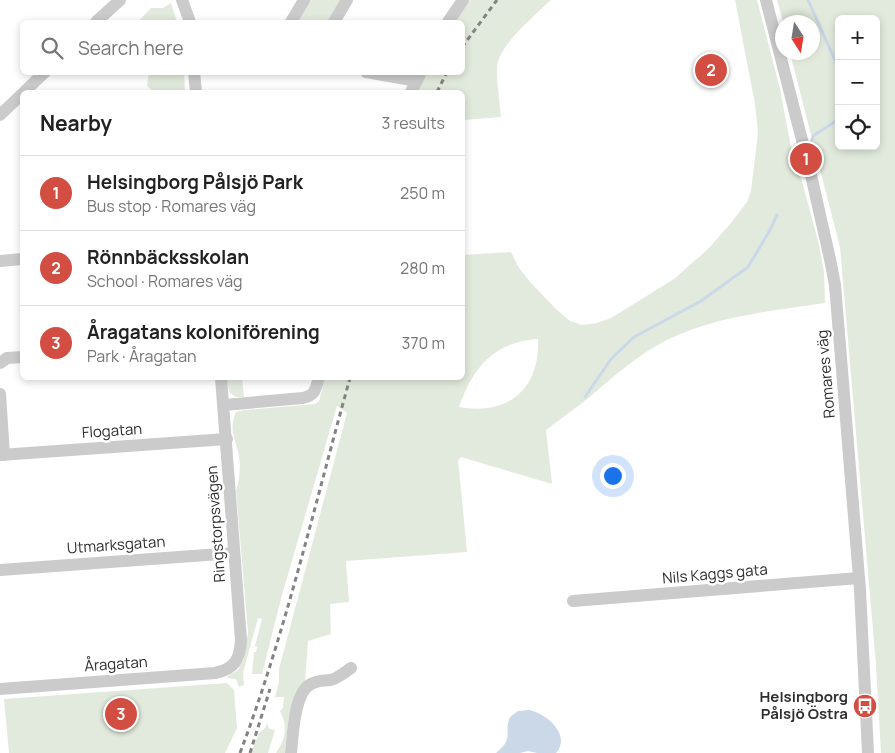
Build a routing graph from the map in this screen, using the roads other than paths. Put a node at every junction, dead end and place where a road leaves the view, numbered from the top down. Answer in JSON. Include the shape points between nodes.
{"nodes":[{"id":1,"x":120,"y":0,"type":"edge"},
{"id":2,"x":182,"y":0,"type":"edge"},
{"id":3,"x":190,"y":0,"type":"edge"},
{"id":4,"x":304,"y":0,"type":"edge"},
{"id":5,"x":347,"y":0,"type":"edge"},
{"id":6,"x":463,"y":0,"type":"edge"},
{"id":7,"x":766,"y":0,"type":"edge"},
{"id":8,"x":98,"y":20,"type":"edge"},
{"id":9,"x":189,"y":20,"type":"edge"},
{"id":10,"x":190,"y":20,"type":"edge"},
{"id":11,"x":292,"y":20,"type":"edge"},
{"id":12,"x":335,"y":20,"type":"edge"},
{"id":13,"x":449,"y":20,"type":"edge"},
{"id":14,"x":42,"y":75,"type":"edge"},
{"id":15,"x":194,"y":75,"type":"edge"},
{"id":16,"x":381,"y":75,"type":"edge"},
{"id":17,"x":416,"y":82,"type":"edge"},
{"id":18,"x":26,"y":90,"type":"edge"},
{"id":19,"x":196,"y":90,"type":"edge"},
{"id":20,"x":20,"y":96,"type":"edge"},
{"id":21,"x":0,"y":115,"type":"edge"},
{"id":22,"x":20,"y":260,"type":"edge"},
{"id":23,"x":0,"y":261,"type":"edge"},
{"id":24,"x":20,"y":356,"type":"edge"},
{"id":25,"x":0,"y":363,"type":"edge"},
{"id":26,"x":222,"y":380,"type":"edge"},
{"id":27,"x":318,"y":380,"type":"edge"},
{"id":28,"x":0,"y":394,"type":"edge"},
{"id":29,"x":224,"y":405,"type":"junction"},
{"id":30,"x":227,"y":439,"type":"junction"},
{"id":31,"x":2,"y":455,"type":"edge"},
{"id":32,"x":234,"y":553,"type":"junction"},
{"id":33,"x":0,"y":570,"type":"edge"},
{"id":34,"x":859,"y":578,"type":"junction"},
{"id":35,"x":573,"y":601,"type":"dead end"},
{"id":36,"x":233,"y":666,"type":"joint"},
{"id":37,"x":351,"y":668,"type":"dead end"},
{"id":38,"x":0,"y":689,"type":"edge"},
{"id":39,"x":291,"y":753,"type":"edge"},
{"id":40,"x":868,"y":753,"type":"edge"}],
"edges":[{"from":1,"to":8,"type":"street"},
{"from":2,"to":9,"type":"street"},
{"from":3,"to":10,"type":"street"},
{"from":4,"to":11,"type":"street"},
{"from":5,"to":12,"type":"street"},
{"from":6,"to":13,"type":"street"},
{"from":7,"to":34,"type":"street","name":"Romares väg","via":[[811,175],[835,285]]},
{"from":14,"to":18,"type":"street"},
{"from":15,"to":19,"type":"street"},
{"from":16,"to":17,"type":"street"},
{"from":20,"to":21,"type":"street"},
{"from":22,"to":23,"type":"street"},
{"from":24,"to":25,"type":"street","via":[[7,358]]},
{"from":26,"to":29,"type":"street","name":"Ringstorpsvägen"},
{"from":27,"to":29,"type":"street","via":[[311,396]]},
{"from":28,"to":31,"type":"street"},
{"from":29,"to":30,"type":"street","name":"Ringstorpsvägen"},
{"from":30,"to":31,"type":"street","name":"Flogatan"},
{"from":30,"to":32,"type":"street","name":"Ringstorpsvägen"},
{"from":32,"to":33,"type":"street","name":"Utmarksgatan"},
{"from":32,"to":36,"type":"street","name":"Ringstorpsvägen","via":[[241,640]]},
{"from":34,"to":35,"type":"street","name":"Nils Kaggs gata"},
{"from":34,"to":40,"type":"street","name":"Romares väg"},
{"from":36,"to":38,"type":"street","name":"Åragatan","via":[[215,673]]},
{"from":37,"to":39,"type":"street","via":[[332,680],[309,684],[301,692]]}]}
